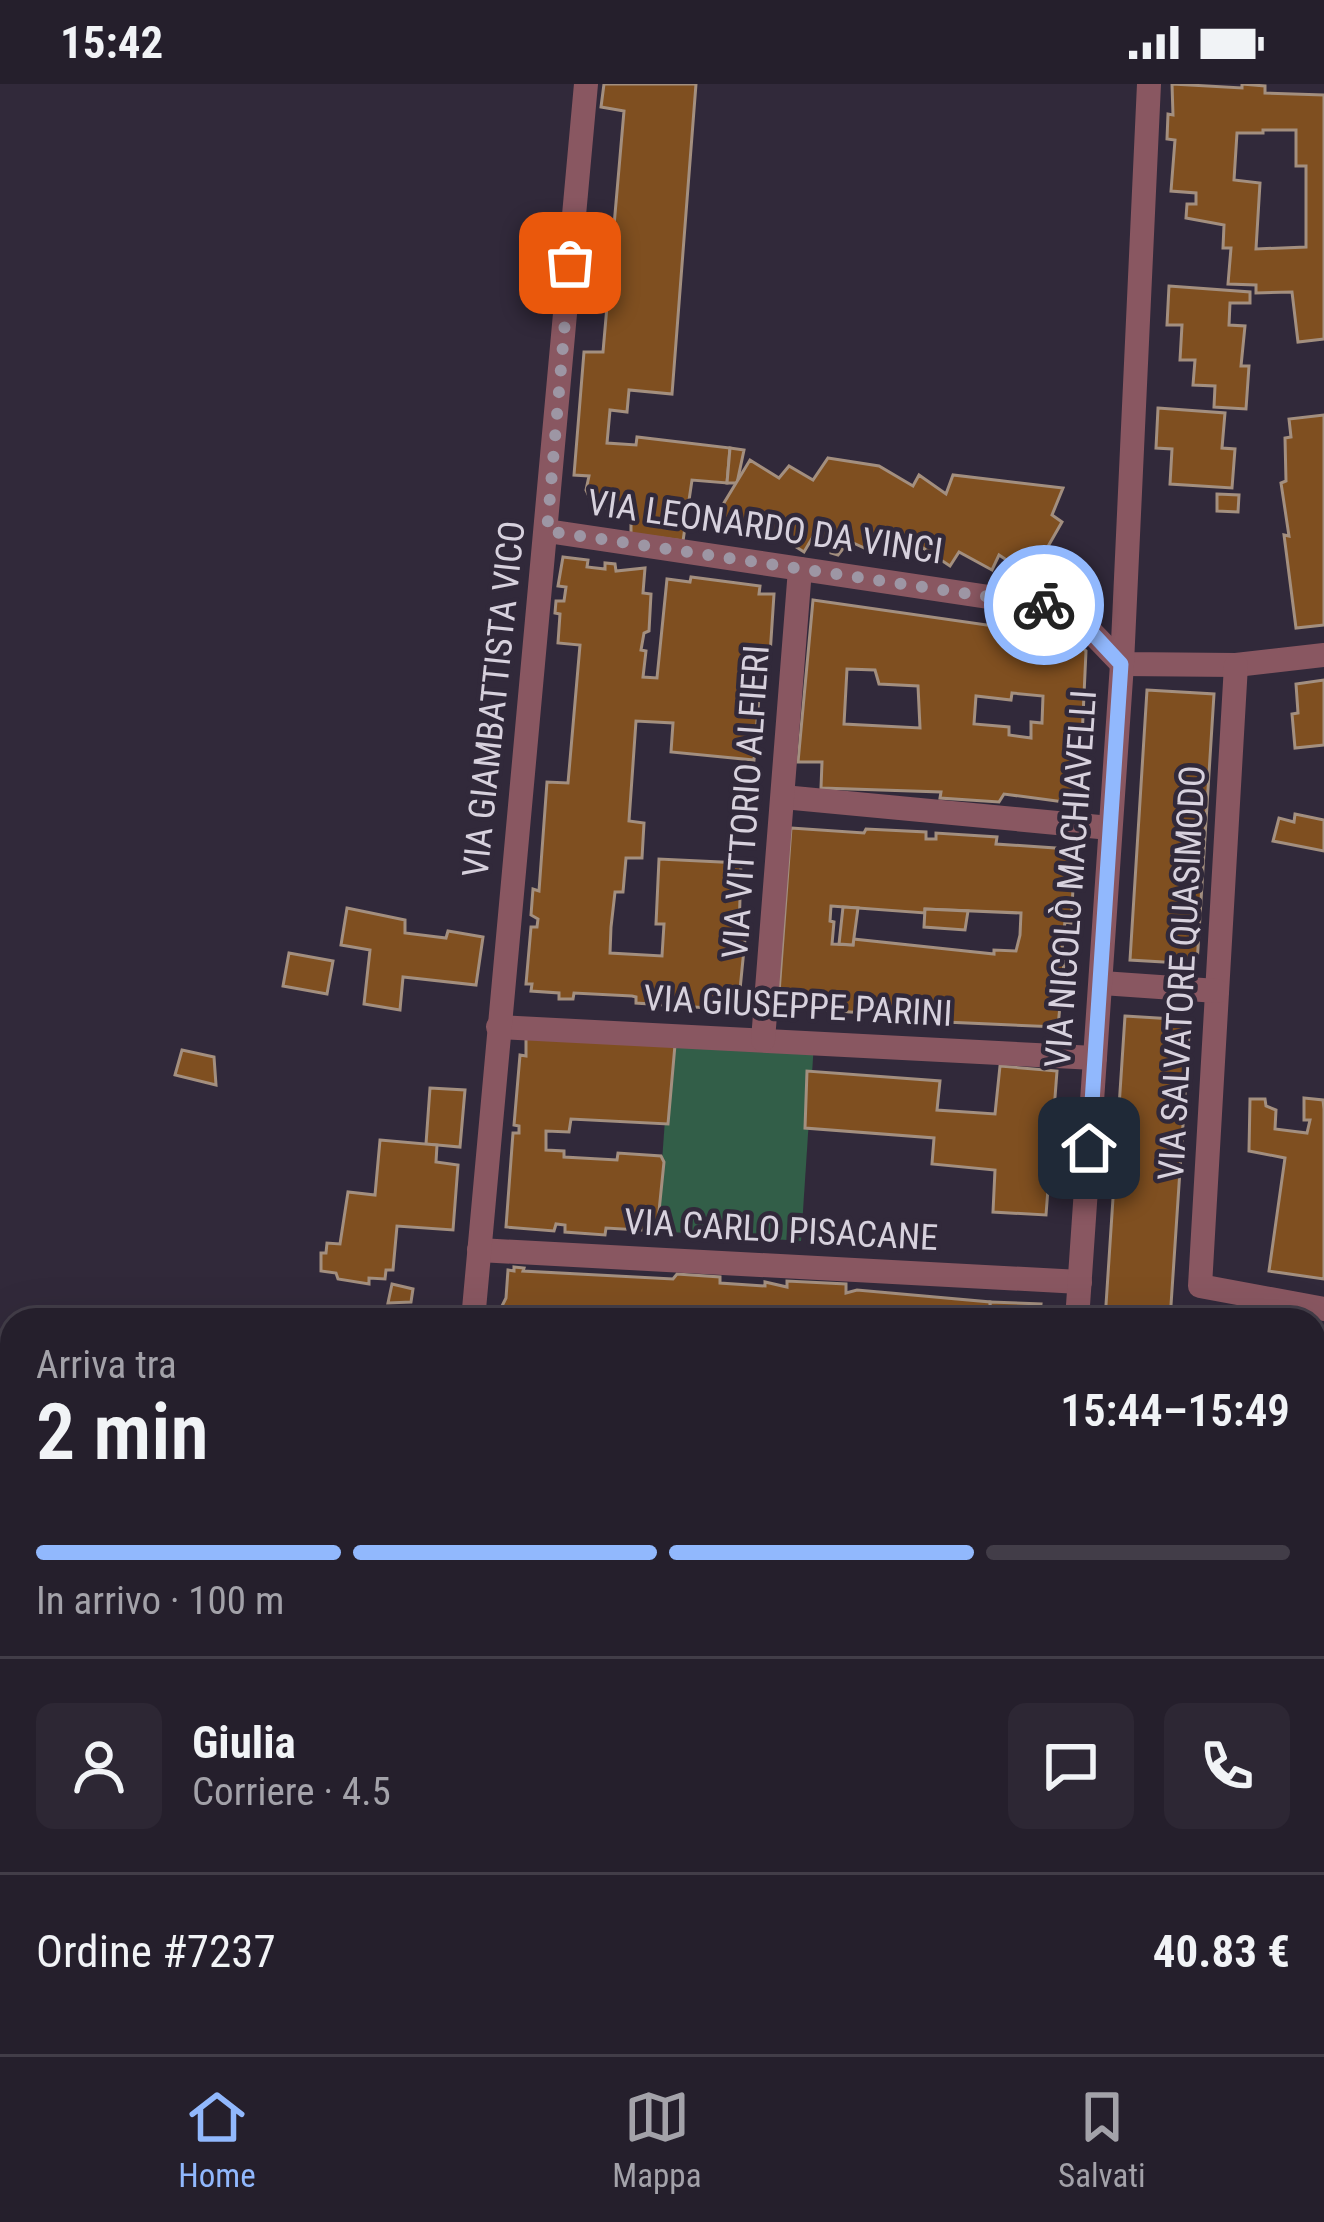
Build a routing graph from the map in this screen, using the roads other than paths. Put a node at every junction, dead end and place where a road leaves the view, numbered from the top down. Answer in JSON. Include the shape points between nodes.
{"nodes":[{"id":1,"x":586,"y":84,"type":"edge"},
{"id":2,"x":1149,"y":84,"type":"edge"},
{"id":3,"x":547,"y":531,"type":"junction"},
{"id":4,"x":800,"y":568,"type":"junction"},
{"id":5,"x":1324,"y":655,"type":"edge"},
{"id":6,"x":1121,"y":664,"type":"junction"},
{"id":7,"x":1236,"y":665,"type":"junction"},
{"id":8,"x":783,"y":797,"type":"junction"},
{"id":9,"x":1110,"y":828,"type":"junction"},
{"id":10,"x":1102,"y":983,"type":"junction"},
{"id":11,"x":1217,"y":992,"type":"junction"},
{"id":12,"x":498,"y":1027,"type":"junction"},
{"id":13,"x":764,"y":1040,"type":"junction"},
{"id":14,"x":1095,"y":1058,"type":"junction"},
{"id":15,"x":479,"y":1250,"type":"junction"},
{"id":16,"x":1080,"y":1282,"type":"junction"},
{"id":17,"x":473,"y":1308,"type":"edge"},
{"id":18,"x":1078,"y":1308,"type":"edge"},
{"id":19,"x":1319,"y":1308,"type":"edge"}],
"edges":[{"from":1,"to":3,"type":"street","name":"VIA GIAMBATTISTA VICO"},
{"from":2,"to":6,"type":"street","name":"VIA NICOLÒ MACHIAVELLI"},
{"from":3,"to":4,"type":"street","name":"VIA LEONARDO DA VINCI"},
{"from":3,"to":12,"type":"street","name":"VIA GIAMBATTISTA VICO"},
{"from":4,"to":6,"type":"street","name":"VIA LEONARDO DA VINCI","via":[[1069,608]]},
{"from":4,"to":8,"type":"street","name":"VIA VITTORIO ALFIERI"},
{"from":5,"to":7,"type":"street"},
{"from":6,"to":7,"type":"street"},
{"from":6,"to":9,"type":"street","name":"VIA NICOLÒ MACHIAVELLI"},
{"from":7,"to":11,"type":"street","name":"VIA SALVATORE QUASIMODO"},
{"from":8,"to":9,"type":"street"},
{"from":8,"to":13,"type":"street","name":"VIA VITTORIO ALFIERI"},
{"from":9,"to":10,"type":"street","name":"VIA NICOLÒ MACHIAVELLI"},
{"from":10,"to":11,"type":"street"},
{"from":10,"to":14,"type":"street","name":"VIA NICOLÒ MACHIAVELLI"},
{"from":11,"to":19,"type":"street","name":"VIA SALVATORE QUASIMODO","via":[[1200,1286]]},
{"from":12,"to":13,"type":"street","name":"VIA GIUSEPPE PARINI"},
{"from":12,"to":15,"type":"street","name":"VIA GIAMBATTISTA VICO"},
{"from":13,"to":14,"type":"street","name":"VIA GIUSEPPE PARINI"},
{"from":14,"to":16,"type":"street","name":"VIA NICOLÒ MACHIAVELLI"},
{"from":15,"to":16,"type":"street","name":"VIA CARLO PISACANE"},
{"from":15,"to":17,"type":"street","name":"VIA GIAMBATTISTA VICO"},
{"from":16,"to":18,"type":"street","name":"VIA NICOLÒ MACHIAVELLI"}]}
